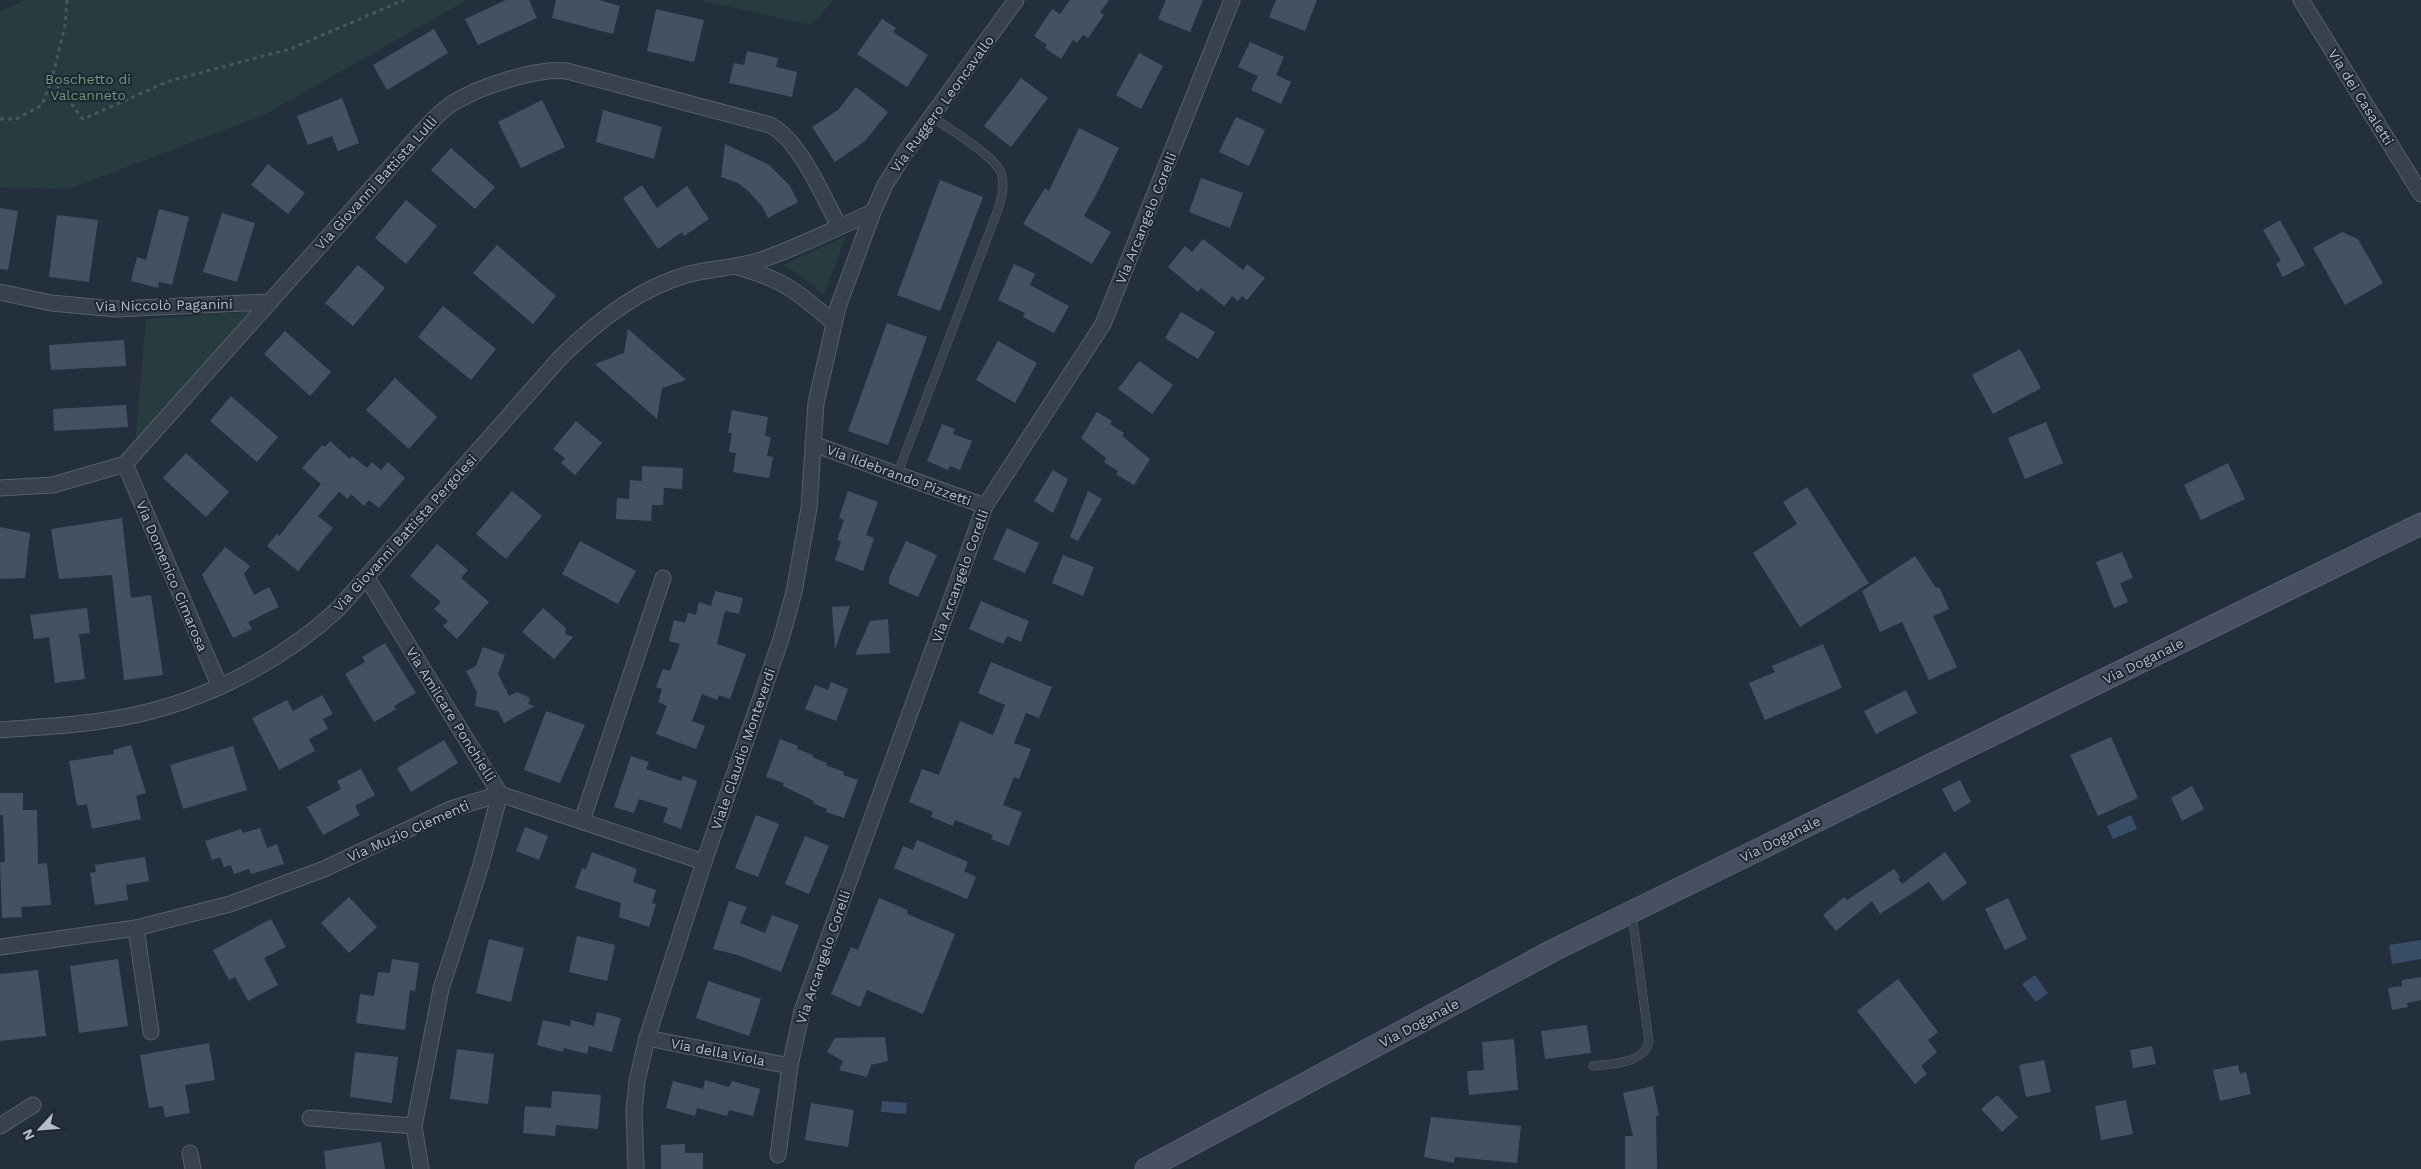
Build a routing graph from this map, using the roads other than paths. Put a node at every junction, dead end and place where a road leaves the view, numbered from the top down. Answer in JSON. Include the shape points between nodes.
{"nodes":[{"id":1,"x":1016,"y":0,"type":"edge"},
{"id":2,"x":1232,"y":0,"type":"edge"},
{"id":3,"x":2301,"y":0,"type":"edge"},
{"id":4,"x":932,"y":117,"type":"junction"},
{"id":5,"x":2421,"y":194,"type":"edge"},
{"id":6,"x":873,"y":212,"type":"junction"},
{"id":7,"x":839,"y":226,"type":"junction"},
{"id":8,"x":738,"y":267,"type":"junction"},
{"id":9,"x":0,"y":292,"type":"edge"},
{"id":10,"x":269,"y":302,"type":"junction"},
{"id":11,"x":834,"y":323,"type":"junction"},
{"id":12,"x":813,"y":444,"type":"junction"},
{"id":13,"x":125,"y":464,"type":"junction"},
{"id":14,"x":897,"y":474,"type":"junction"},
{"id":15,"x":0,"y":488,"type":"edge"},
{"id":16,"x":985,"y":506,"type":"junction"},
{"id":17,"x":2421,"y":524,"type":"edge"},
{"id":18,"x":367,"y":578,"type":"junction"},
{"id":19,"x":663,"y":578,"type":"dead end"},
{"id":20,"x":220,"y":687,"type":"junction"},
{"id":21,"x":0,"y":730,"type":"edge"},
{"id":22,"x":500,"y":794,"type":"junction"},
{"id":23,"x":582,"y":821,"type":"junction"},
{"id":24,"x":704,"y":862,"type":"junction"},
{"id":25,"x":1632,"y":912,"type":"junction"},
{"id":26,"x":136,"y":928,"type":"junction"},
{"id":27,"x":0,"y":947,"type":"edge"},
{"id":28,"x":151,"y":1032,"type":"dead end"},
{"id":29,"x":647,"y":1038,"type":"junction"},
{"id":30,"x":790,"y":1066,"type":"junction"},
{"id":31,"x":1593,"y":1066,"type":"dead end"},
{"id":32,"x":33,"y":1105,"type":"dead end"},
{"id":33,"x":310,"y":1118,"type":"dead end"},
{"id":34,"x":0,"y":1126,"type":"edge"},
{"id":35,"x":414,"y":1126,"type":"junction"},
{"id":36,"x":190,"y":1153,"type":"dead end"},
{"id":37,"x":778,"y":1155,"type":"dead end"},
{"id":38,"x":193,"y":1169,"type":"edge"},
{"id":39,"x":421,"y":1169,"type":"edge"},
{"id":40,"x":636,"y":1169,"type":"edge"},
{"id":41,"x":1146,"y":1169,"type":"edge"}],
"edges":[{"from":1,"to":4,"type":"street","name":"Via Ruggero Leoncavallo"},
{"from":2,"to":16,"type":"street","name":"Via Arcangelo Corelli","via":[[1103,324]]},
{"from":3,"to":5,"type":"street","name":"Via dei Casaletti"},
{"from":4,"to":6,"type":"street","name":"Via Ruggero Leoncavallo","via":[[893,172]]},
{"from":4,"to":14,"type":"lane","via":[[996,164],[1002,175],[1003,188],[999,207]]},
{"from":6,"to":7,"type":"street"},
{"from":6,"to":11,"type":"street","name":"Via Ruggero Leoncavallo"},
{"from":7,"to":8,"type":"street"},
{"from":7,"to":10,"type":"street","name":"Via Giovanni Battista Lulli","via":[[797,149],[776,128],[575,73],[544,71],[476,92],[442,111]]},
{"from":8,"to":11,"type":"street","via":[[786,284]]},
{"from":8,"to":18,"type":"street","name":"Via Giovanni Battista Pergolesi","via":[[697,272],[661,284],[630,301],[584,336],[560,358]]},
{"from":9,"to":10,"type":"street","name":"Via Niccolò Paganini","via":[[51,303],[116,309]]},
{"from":10,"to":13,"type":"street","name":"Via Giovanni Battista Lulli"},
{"from":11,"to":12,"type":"street","name":"Viale Claudio Monteverdi","via":[[817,396]]},
{"from":12,"to":14,"type":"street","name":"Via Ildebrando Pizzetti"},
{"from":12,"to":24,"type":"street","name":"Viale Claudio Monteverdi","via":[[807,528],[792,600]]},
{"from":13,"to":15,"type":"street","via":[[53,485]]},
{"from":13,"to":20,"type":"street","name":"Via Domenico Cimarosa"},
{"from":14,"to":16,"type":"street","name":"Via Ildebrando Pizzetti"},
{"from":16,"to":30,"type":"street","name":"Via Arcangelo Corelli","via":[[808,992]]},
{"from":17,"to":25,"type":"main road","name":"Via Doganale"},
{"from":18,"to":20,"type":"street","name":"Via Giovanni Battista Pergolesi","via":[[338,609],[307,634]]},
{"from":18,"to":22,"type":"street","name":"Via Amilcare Ponchielli"},
{"from":19,"to":23,"type":"street"},
{"from":20,"to":21,"type":"street","name":"Via Giovanni Battista Pergolesi","via":[[128,717]]},
{"from":22,"to":23,"type":"street","name":"Via Amilcare Ponchielli"},
{"from":22,"to":26,"type":"street","name":"Via Muzio Clementi","via":[[451,809],[274,889],[216,908]]},
{"from":22,"to":35,"type":"street","via":[[480,868],[442,982]]},
{"from":23,"to":24,"type":"street","name":"Via Amilcare Ponchielli"},
{"from":24,"to":29,"type":"street","name":"Viale Claudio Monteverdi"},
{"from":25,"to":31,"type":"lane","via":[[1649,1042],[1645,1052],[1634,1059]]},
{"from":25,"to":41,"type":"main road","name":"Via Doganale","via":[[1554,950]]},
{"from":26,"to":27,"type":"street","name":"Via Muzio Clementi"},
{"from":26,"to":28,"type":"street"},
{"from":29,"to":30,"type":"street","name":"Via della Viola"},
{"from":29,"to":40,"type":"street","name":"Viale Claudio Monteverdi","via":[[634,1111]]},
{"from":30,"to":37,"type":"street","name":"Via Arcangelo Corelli"},
{"from":32,"to":34,"type":"street"},
{"from":33,"to":35,"type":"street"},
{"from":35,"to":39,"type":"street"},
{"from":36,"to":38,"type":"street"}]}
